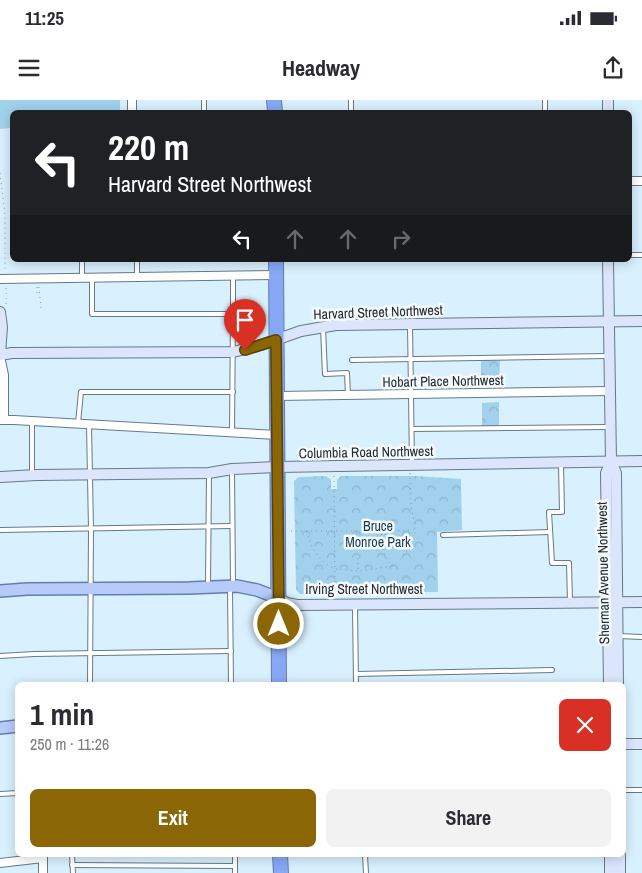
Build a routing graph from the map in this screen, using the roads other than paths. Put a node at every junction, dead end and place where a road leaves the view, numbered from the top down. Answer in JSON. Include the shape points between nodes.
{"nodes":[{"id":1,"x":82,"y":262,"type":"edge"},
{"id":2,"x":137,"y":262,"type":"edge"},
{"id":3,"x":276,"y":262,"type":"edge"},
{"id":4,"x":608,"y":262,"type":"edge"},
{"id":5,"x":233,"y":275,"type":"junction"},
{"id":6,"x":276,"y":275,"type":"junction"},
{"id":7,"x":92,"y":277,"type":"junction"},
{"id":8,"x":137,"y":277,"type":"junction"},
{"id":9,"x":82,"y":278,"type":"junction"},
{"id":10,"x":3,"y":279,"type":"edge"},
{"id":11,"x":3,"y":309,"type":"edge"},
{"id":12,"x":233,"y":314,"type":"junction"},
{"id":13,"x":642,"y":321,"type":"edge"},
{"id":14,"x":609,"y":322,"type":"junction"},
{"id":15,"x":410,"y":323,"type":"junction"},
{"id":16,"x":323,"y":326,"type":"junction"},
{"id":17,"x":276,"y":340,"type":"junction"},
{"id":18,"x":233,"y":352,"type":"junction"},
{"id":19,"x":0,"y":355,"type":"edge"},
{"id":20,"x":609,"y":356,"type":"junction"},
{"id":21,"x":411,"y":359,"type":"junction"},
{"id":22,"x":352,"y":360,"type":"dead end"},
{"id":23,"x":610,"y":391,"type":"junction"},
{"id":24,"x":233,"y":392,"type":"junction"},
{"id":25,"x":411,"y":394,"type":"junction"},
{"id":26,"x":348,"y":395,"type":"junction"},
{"id":27,"x":277,"y":396,"type":"junction"},
{"id":28,"x":2,"y":420,"type":"edge"},
{"id":29,"x":32,"y":421,"type":"junction"},
{"id":30,"x":78,"y":424,"type":"junction"},
{"id":31,"x":89,"y":424,"type":"junction"},
{"id":32,"x":611,"y":427,"type":"junction"},
{"id":33,"x":412,"y":429,"type":"junction"},
{"id":34,"x":232,"y":433,"type":"junction"},
{"id":35,"x":277,"y":435,"type":"junction"},
{"id":36,"x":611,"y":461,"type":"junction"},
{"id":37,"x":642,"y":461,"type":"edge"},
{"id":38,"x":561,"y":462,"type":"junction"},
{"id":39,"x":277,"y":468,"type":"junction"},
{"id":40,"x":232,"y":469,"type":"junction"},
{"id":41,"x":411,"y":469,"type":"junction"},
{"id":42,"x":209,"y":473,"type":"junction"},
{"id":43,"x":90,"y":474,"type":"junction"},
{"id":44,"x":32,"y":475,"type":"junction"},
{"id":45,"x":0,"y":477,"type":"edge"},
{"id":46,"x":208,"y":526,"type":"junction"},
{"id":47,"x":232,"y":526,"type":"junction"},
{"id":48,"x":91,"y":529,"type":"junction"},
{"id":49,"x":0,"y":530,"type":"edge"},
{"id":50,"x":550,"y":532,"type":"junction"},
{"id":51,"x":443,"y":535,"type":"dead end"},
{"id":52,"x":232,"y":586,"type":"junction"},
{"id":53,"x":208,"y":587,"type":"junction"},
{"id":54,"x":90,"y":589,"type":"junction"},
{"id":55,"x":0,"y":591,"type":"edge"},
{"id":56,"x":278,"y":598,"type":"junction"},
{"id":57,"x":570,"y":602,"type":"junction"},
{"id":58,"x":612,"y":602,"type":"junction"},
{"id":59,"x":642,"y":602,"type":"edge"},
{"id":60,"x":355,"y":604,"type":"junction"},
{"id":61,"x":617,"y":636,"type":"junction"},
{"id":62,"x":642,"y":636,"type":"edge"},
{"id":63,"x":231,"y":651,"type":"junction"},
{"id":64,"x":90,"y":653,"type":"junction"},
{"id":65,"x":0,"y":656,"type":"edge"},
{"id":66,"x":552,"y":670,"type":"dead end"},
{"id":67,"x":356,"y":674,"type":"junction"},
{"id":68,"x":90,"y":682,"type":"edge"},
{"id":69,"x":231,"y":682,"type":"edge"},
{"id":70,"x":279,"y":682,"type":"edge"},
{"id":71,"x":356,"y":682,"type":"edge"},
{"id":72,"x":609,"y":682,"type":"edge"},
{"id":73,"x":618,"y":682,"type":"edge"},
{"id":74,"x":15,"y":726,"type":"edge"},
{"id":75,"x":0,"y":728,"type":"edge"},
{"id":76,"x":626,"y":744,"type":"edge"},
{"id":77,"x":642,"y":744,"type":"edge"},
{"id":78,"x":626,"y":790,"type":"edge"},
{"id":79,"x":642,"y":790,"type":"edge"},
{"id":80,"x":15,"y":793,"type":"edge"},
{"id":81,"x":0,"y":794,"type":"edge"},
{"id":82,"x":44,"y":857,"type":"edge"},
{"id":83,"x":72,"y":857,"type":"edge"},
{"id":84,"x":234,"y":857,"type":"edge"},
{"id":85,"x":280,"y":857,"type":"edge"},
{"id":86,"x":365,"y":857,"type":"edge"},
{"id":87,"x":610,"y":857,"type":"edge"},
{"id":88,"x":620,"y":857,"type":"edge"},
{"id":89,"x":0,"y":863,"type":"edge"},
{"id":90,"x":72,"y":865,"type":"junction"},
{"id":91,"x":235,"y":866,"type":"junction"},
{"id":92,"x":43,"y":873,"type":"edge"},
{"id":93,"x":72,"y":873,"type":"edge"},
{"id":94,"x":235,"y":873,"type":"edge"},
{"id":95,"x":281,"y":873,"type":"edge"},
{"id":96,"x":366,"y":873,"type":"edge"},
{"id":97,"x":610,"y":873,"type":"edge"},
{"id":98,"x":620,"y":873,"type":"edge"}],
"edges":[{"from":1,"to":9,"type":"lane"},
{"from":2,"to":8,"type":"lane"},
{"from":3,"to":6,"type":"highway"},
{"from":4,"to":14,"type":"main road","name":"Sherman Avenue Northwest"},
{"from":5,"to":6,"type":"street"},
{"from":5,"to":8,"type":"street"},
{"from":5,"to":12,"type":"lane"},
{"from":6,"to":17,"type":"highway"},
{"from":7,"to":8,"type":"street"},
{"from":7,"to":9,"type":"street"},
{"from":7,"to":12,"type":"lane","via":[[92,314]]},
{"from":9,"to":10,"type":"street"},
{"from":11,"to":19,"type":"main road"},
{"from":12,"to":18,"type":"lane"},
{"from":13,"to":14,"type":"main road","name":"Harvard Street Northwest"},
{"from":14,"to":15,"type":"main road","name":"Harvard Street Northwest"},
{"from":14,"to":20,"type":"main road","name":"Sherman Avenue Northwest"},
{"from":15,"to":16,"type":"main road","name":"Harvard Street Northwest"},
{"from":15,"to":21,"type":"lane"},
{"from":16,"to":17,"type":"main road","name":"Harvard Street Northwest"},
{"from":16,"to":26,"type":"lane","via":[[325,374],[348,373]]},
{"from":17,"to":18,"type":"main road","name":"Harvard Street Northwest"},
{"from":17,"to":27,"type":"highway"},
{"from":18,"to":19,"type":"main road","name":"Harvard Street Northwest"},
{"from":18,"to":24,"type":"lane"},
{"from":19,"to":28,"type":"street","via":[[4,374]]},
{"from":20,"to":21,"type":"lane"},
{"from":20,"to":23,"type":"main road","name":"Sherman Avenue Northwest"},
{"from":21,"to":22,"type":"lane"},
{"from":21,"to":25,"type":"lane"},
{"from":23,"to":25,"type":"street","name":"Hobart Place Northwest"},
{"from":23,"to":32,"type":"main road","name":"Sherman Avenue Northwest"},
{"from":24,"to":30,"type":"lane","via":[[81,392]]},
{"from":24,"to":34,"type":"lane"},
{"from":25,"to":26,"type":"street","name":"Hobart Place Northwest"},
{"from":25,"to":33,"type":"lane"},
{"from":26,"to":27,"type":"street","name":"Hobart Place Northwest"},
{"from":27,"to":35,"type":"highway"},
{"from":28,"to":29,"type":"street"},
{"from":29,"to":30,"type":"street"},
{"from":29,"to":44,"type":"lane"},
{"from":30,"to":31,"type":"street"},
{"from":31,"to":34,"type":"street"},
{"from":31,"to":43,"type":"lane"},
{"from":32,"to":33,"type":"lane"},
{"from":32,"to":36,"type":"main road","name":"Sherman Avenue Northwest"},
{"from":33,"to":41,"type":"lane"},
{"from":34,"to":35,"type":"street"},
{"from":35,"to":39,"type":"highway"},
{"from":36,"to":37,"type":"main road","name":"Columbia Road Northwest"},
{"from":36,"to":38,"type":"main road","name":"Columbia Road Northwest"},
{"from":36,"to":58,"type":"main road","name":"Sherman Avenue Northwest","via":[[616,473]]},
{"from":38,"to":41,"type":"main road","name":"Columbia Road Northwest"},
{"from":38,"to":50,"type":"lane","via":[[562,512],[550,512]]},
{"from":39,"to":40,"type":"main road","name":"Columbia Road Northwest"},
{"from":39,"to":41,"type":"main road","name":"Columbia Road Northwest"},
{"from":39,"to":56,"type":"highway"},
{"from":40,"to":42,"type":"main road","name":"Columbia Road Northwest"},
{"from":40,"to":47,"type":"lane"},
{"from":42,"to":43,"type":"main road","name":"Columbia Road Northwest"},
{"from":42,"to":46,"type":"lane"},
{"from":43,"to":44,"type":"main road","name":"Columbia Road Northwest"},
{"from":43,"to":48,"type":"lane"},
{"from":44,"to":45,"type":"main road","name":"Columbia Road Northwest"},
{"from":46,"to":47,"type":"lane"},
{"from":46,"to":48,"type":"lane"},
{"from":46,"to":53,"type":"lane"},
{"from":47,"to":52,"type":"lane"},
{"from":48,"to":49,"type":"lane"},
{"from":48,"to":54,"type":"lane"},
{"from":50,"to":51,"type":"lane"},
{"from":50,"to":57,"type":"lane","via":[[552,563],[569,563]]},
{"from":52,"to":53,"type":"main road","name":"Irving Street Northwest"},
{"from":52,"to":56,"type":"main road","name":"Irving Street Northwest","via":[[252,588]]},
{"from":52,"to":63,"type":"lane"},
{"from":53,"to":54,"type":"main road","name":"Irving Street Northwest"},
{"from":54,"to":55,"type":"main road","name":"Irving Street Northwest"},
{"from":54,"to":64,"type":"lane"},
{"from":56,"to":60,"type":"main road","name":"Irving Street Northwest","via":[[296,605]]},
{"from":56,"to":70,"type":"highway"},
{"from":57,"to":58,"type":"main road","name":"Irving Street Northwest"},
{"from":57,"to":60,"type":"main road","name":"Irving Street Northwest"},
{"from":58,"to":59,"type":"main road","name":"Irving Street Northwest"},
{"from":58,"to":61,"type":"main road","name":"Sherman Avenue Northwest"},
{"from":58,"to":72,"type":"main road","name":"Sherman Avenue Northwest"},
{"from":60,"to":67,"type":"lane"},
{"from":61,"to":62,"type":"lane"},
{"from":61,"to":73,"type":"main road","name":"Sherman Avenue Northwest"},
{"from":63,"to":64,"type":"lane"},
{"from":63,"to":69,"type":"lane"},
{"from":64,"to":65,"type":"lane"},
{"from":64,"to":68,"type":"lane"},
{"from":66,"to":67,"type":"lane"},
{"from":67,"to":71,"type":"lane"},
{"from":74,"to":75,"type":"main road"},
{"from":76,"to":77,"type":"main road"},
{"from":78,"to":79,"type":"lane"},
{"from":80,"to":81,"type":"lane"},
{"from":82,"to":89,"type":"street"},
{"from":82,"to":92,"type":"street"},
{"from":83,"to":90,"type":"lane"},
{"from":84,"to":91,"type":"lane"},
{"from":85,"to":95,"type":"highway"},
{"from":86,"to":96,"type":"lane"},
{"from":87,"to":97,"type":"main road"},
{"from":88,"to":98,"type":"main road"},
{"from":90,"to":91,"type":"lane"},
{"from":90,"to":93,"type":"lane"},
{"from":91,"to":94,"type":"lane"}]}
